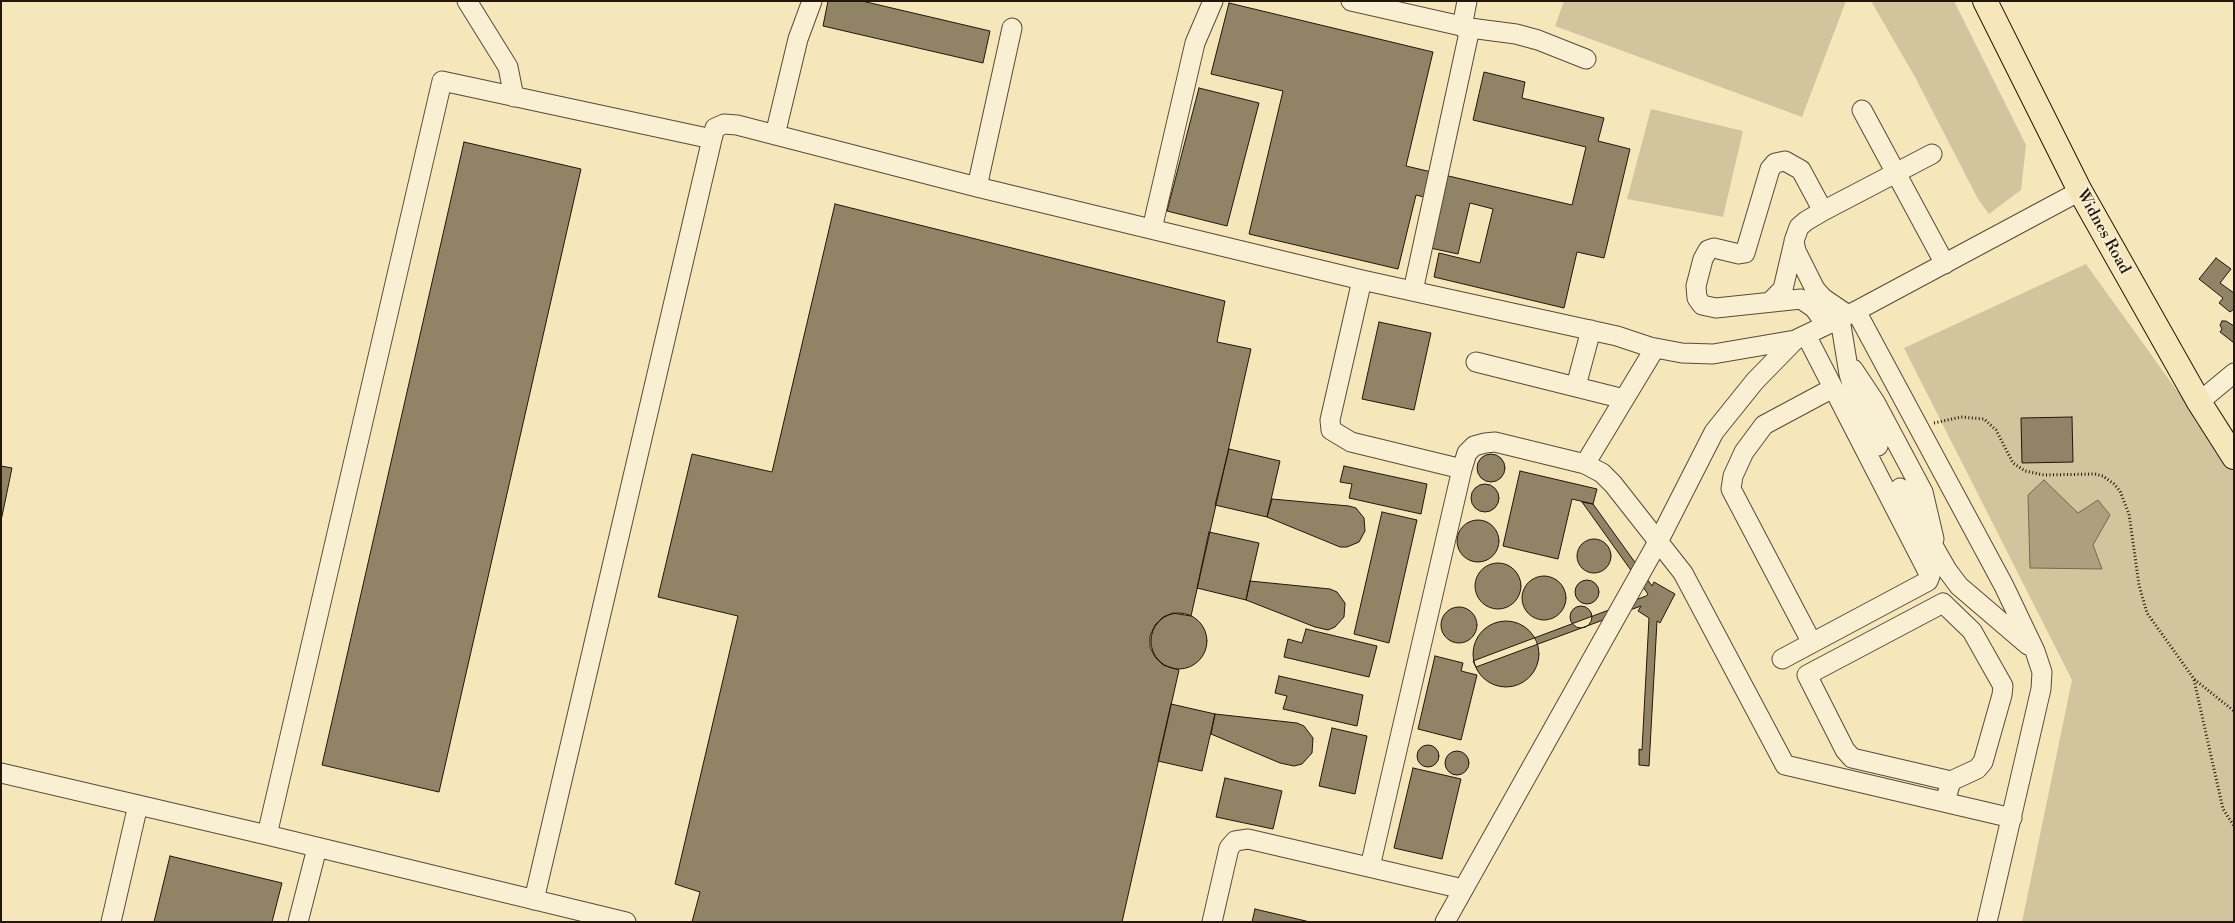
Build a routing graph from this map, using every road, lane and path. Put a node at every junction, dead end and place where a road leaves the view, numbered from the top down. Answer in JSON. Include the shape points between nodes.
{"nodes":[{"id":1,"x":467,"y":1,"type":"edge"},
{"id":2,"x":812,"y":1,"type":"edge"},
{"id":3,"x":1213,"y":1,"type":"edge"},
{"id":4,"x":1351,"y":1,"type":"edge"},
{"id":5,"x":1467,"y":1,"type":"edge"},
{"id":6,"x":1985,"y":1,"type":"edge"},
{"id":7,"x":1466,"y":27,"type":"junction"},
{"id":8,"x":1012,"y":28,"type":"dead end"},
{"id":9,"x":1586,"y":59,"type":"dead end"},
{"id":10,"x":514,"y":97,"type":"junction"},
{"id":11,"x":1862,"y":110,"type":"dead end"},
{"id":12,"x":775,"y":135,"type":"junction"},
{"id":13,"x":712,"y":139,"type":"junction"},
{"id":14,"x":1932,"y":154,"type":"dead end"},
{"id":15,"x":1896,"y":173,"type":"junction"},
{"id":16,"x":977,"y":188,"type":"junction"},
{"id":17,"x":2080,"y":191,"type":"junction"},
{"id":18,"x":1824,"y":211,"type":"junction"},
{"id":19,"x":1152,"y":229,"type":"junction"},
{"id":20,"x":1794,"y":241,"type":"junction"},
{"id":21,"x":1945,"y":264,"type":"junction"},
{"id":22,"x":1362,"y":280,"type":"junction"},
{"id":23,"x":1413,"y":291,"type":"junction"},
{"id":24,"x":1770,"y":302,"type":"junction"},
{"id":25,"x":1848,"y":315,"type":"junction"},
{"id":26,"x":1591,"y":330,"type":"junction"},
{"id":27,"x":1808,"y":334,"type":"junction"},
{"id":28,"x":1655,"y":348,"type":"junction"},
{"id":29,"x":1476,"y":362,"type":"dead end"},
{"id":30,"x":2234,"y":373,"type":"edge"},
{"id":31,"x":1576,"y":386,"type":"junction"},
{"id":32,"x":1833,"y":388,"type":"junction"},
{"id":33,"x":1624,"y":399,"type":"junction"},
{"id":34,"x":2199,"y":402,"type":"junction"},
{"id":35,"x":1920,"y":430,"type":"junction"},
{"id":36,"x":2234,"y":457,"type":"edge"},
{"id":37,"x":1585,"y":464,"type":"junction"},
{"id":38,"x":1462,"y":469,"type":"junction"},
{"id":39,"x":1658,"y":540,"type":"junction"},
{"id":40,"x":1807,"y":646,"type":"junction"},
{"id":41,"x":2035,"y":651,"type":"junction"},
{"id":42,"x":1782,"y":659,"type":"dead end"},
{"id":43,"x":1814,"y":672,"type":"junction"},
{"id":44,"x":2194,"y":679,"type":"junction"},
{"id":45,"x":2234,"y":711,"type":"edge"},
{"id":46,"x":1,"y":773,"type":"edge"},
{"id":47,"x":1951,"y":781,"type":"junction"},
{"id":48,"x":1945,"y":802,"type":"junction"},
{"id":49,"x":138,"y":805,"type":"junction"},
{"id":50,"x":2012,"y":818,"type":"junction"},
{"id":51,"x":2234,"y":826,"type":"edge"},
{"id":52,"x":267,"y":835,"type":"junction"},
{"id":53,"x":317,"y":848,"type":"junction"},
{"id":54,"x":1370,"y":867,"type":"junction"},
{"id":55,"x":1463,"y":889,"type":"junction"},
{"id":56,"x":534,"y":900,"type":"junction"},
{"id":57,"x":111,"y":922,"type":"edge"},
{"id":58,"x":298,"y":922,"type":"edge"},
{"id":59,"x":626,"y":922,"type":"edge"},
{"id":60,"x":1212,"y":922,"type":"edge"},
{"id":61,"x":1446,"y":922,"type":"edge"},
{"id":62,"x":1987,"y":922,"type":"edge"}],
"edges":[{"from":1,"to":10,"type":"lane","via":[[508,67]]},
{"from":2,"to":12,"type":"lane","via":[[798,39]]},
{"from":3,"to":19,"type":"lane","via":[[1195,43]]},
{"from":4,"to":7,"type":"lane"},
{"from":5,"to":7,"type":"lane"},
{"from":6,"to":17,"type":"main road","name":"Widnes Road"},
{"from":7,"to":9,"type":"lane","via":[[1516,34]]},
{"from":7,"to":23,"type":"lane"},
{"from":8,"to":16,"type":"lane"},
{"from":10,"to":13,"type":"lane"},
{"from":10,"to":52,"type":"lane","via":[[442,81]]},
{"from":11,"to":15,"type":"lane"},
{"from":12,"to":13,"type":"lane","via":[[724,124],[715,128]]},
{"from":12,"to":16,"type":"lane"},
{"from":13,"to":56,"type":"lane"},
{"from":14,"to":15,"type":"lane"},
{"from":15,"to":18,"type":"lane"},
{"from":15,"to":21,"type":"lane"},
{"from":16,"to":19,"type":"lane"},
{"from":17,"to":21,"type":"lane"},
{"from":17,"to":34,"type":"main road","name":"Widnes Road"},
{"from":18,"to":20,"type":"lane","via":[[1806,220],[1799,227]]},
{"from":18,"to":24,"type":"lane","via":[[1800,170],[1784,161],[1775,162],[1770,169],[1746,253],[1708,250],[1696,286],[1697,298],[1702,305],[1716,308]]},
{"from":19,"to":22,"type":"lane"},
{"from":20,"to":24,"type":"lane","via":[[1783,289]]},
{"from":20,"to":25,"type":"lane","via":[[1815,288],[1823,298]]},
{"from":21,"to":25,"type":"lane"},
{"from":22,"to":23,"type":"lane"},
{"from":22,"to":38,"type":"lane","via":[[1330,420],[1331,430],[1350,442]]},
{"from":23,"to":26,"type":"lane"},
{"from":24,"to":27,"type":"lane","via":[[1801,299],[1814,308],[1822,319]]},
{"from":25,"to":27,"type":"lane"},
{"from":25,"to":35,"type":"lane"},
{"from":25,"to":41,"type":"lane","via":[[1846,357],[1849,374],[1860,410],[1894,478],[1947,570],[1960,586]]},
{"from":26,"to":28,"type":"lane"},
{"from":26,"to":31,"type":"lane"},
{"from":27,"to":28,"type":"lane","via":[[1713,354]]},
{"from":27,"to":32,"type":"lane"},
{"from":27,"to":39,"type":"lane","via":[[1755,382],[1714,432]]},
{"from":28,"to":33,"type":"lane"},
{"from":29,"to":31,"type":"lane"},
{"from":30,"to":34,"type":"lane"},
{"from":31,"to":33,"type":"lane"},
{"from":32,"to":40,"type":"lane","via":[[1764,425],[1744,452],[1731,489]]},
{"from":32,"to":40,"type":"lane","via":[[1930,576],[1928,581]]},
{"from":33,"to":37,"type":"lane"},
{"from":34,"to":36,"type":"main road","name":"Widnes Road"},
{"from":35,"to":41,"type":"lane","via":[[2004,586]]},
{"from":35,"to":44,"type":"path","via":[[1950,418],[1984,419],[1996,430],[2013,463],[2025,471],[2044,475],[2095,474],[2114,484],[2129,514],[2139,585],[2147,613]]},
{"from":37,"to":38,"type":"lane","via":[[1495,442],[1474,446],[1467,453]]},
{"from":37,"to":39,"type":"lane","via":[[1602,473],[1613,484]]},
{"from":38,"to":54,"type":"lane"},
{"from":39,"to":48,"type":"lane","via":[[1683,573],[1785,764]]},
{"from":39,"to":55,"type":"lane"},
{"from":40,"to":42,"type":"lane"},
{"from":40,"to":43,"type":"lane"},
{"from":41,"to":50,"type":"lane","via":[[2042,672],[2041,689]]},
{"from":43,"to":47,"type":"lane","via":[[1807,675],[1852,758]]},
{"from":43,"to":47,"type":"lane","via":[[1943,603],[1972,631],[2002,686],[1983,762],[1977,769]]},
{"from":44,"to":45,"type":"path"},
{"from":44,"to":51,"type":"path","via":[[2223,809]]},
{"from":46,"to":49,"type":"lane"},
{"from":47,"to":48,"type":"lane"},
{"from":48,"to":50,"type":"lane"},
{"from":49,"to":52,"type":"lane"},
{"from":49,"to":57,"type":"lane"},
{"from":50,"to":62,"type":"lane"},
{"from":52,"to":53,"type":"lane"},
{"from":53,"to":56,"type":"lane"},
{"from":53,"to":58,"type":"lane"},
{"from":54,"to":55,"type":"lane"},
{"from":54,"to":60,"type":"lane","via":[[1248,839],[1235,841],[1229,848]]},
{"from":55,"to":61,"type":"lane"},
{"from":56,"to":59,"type":"lane"}]}
